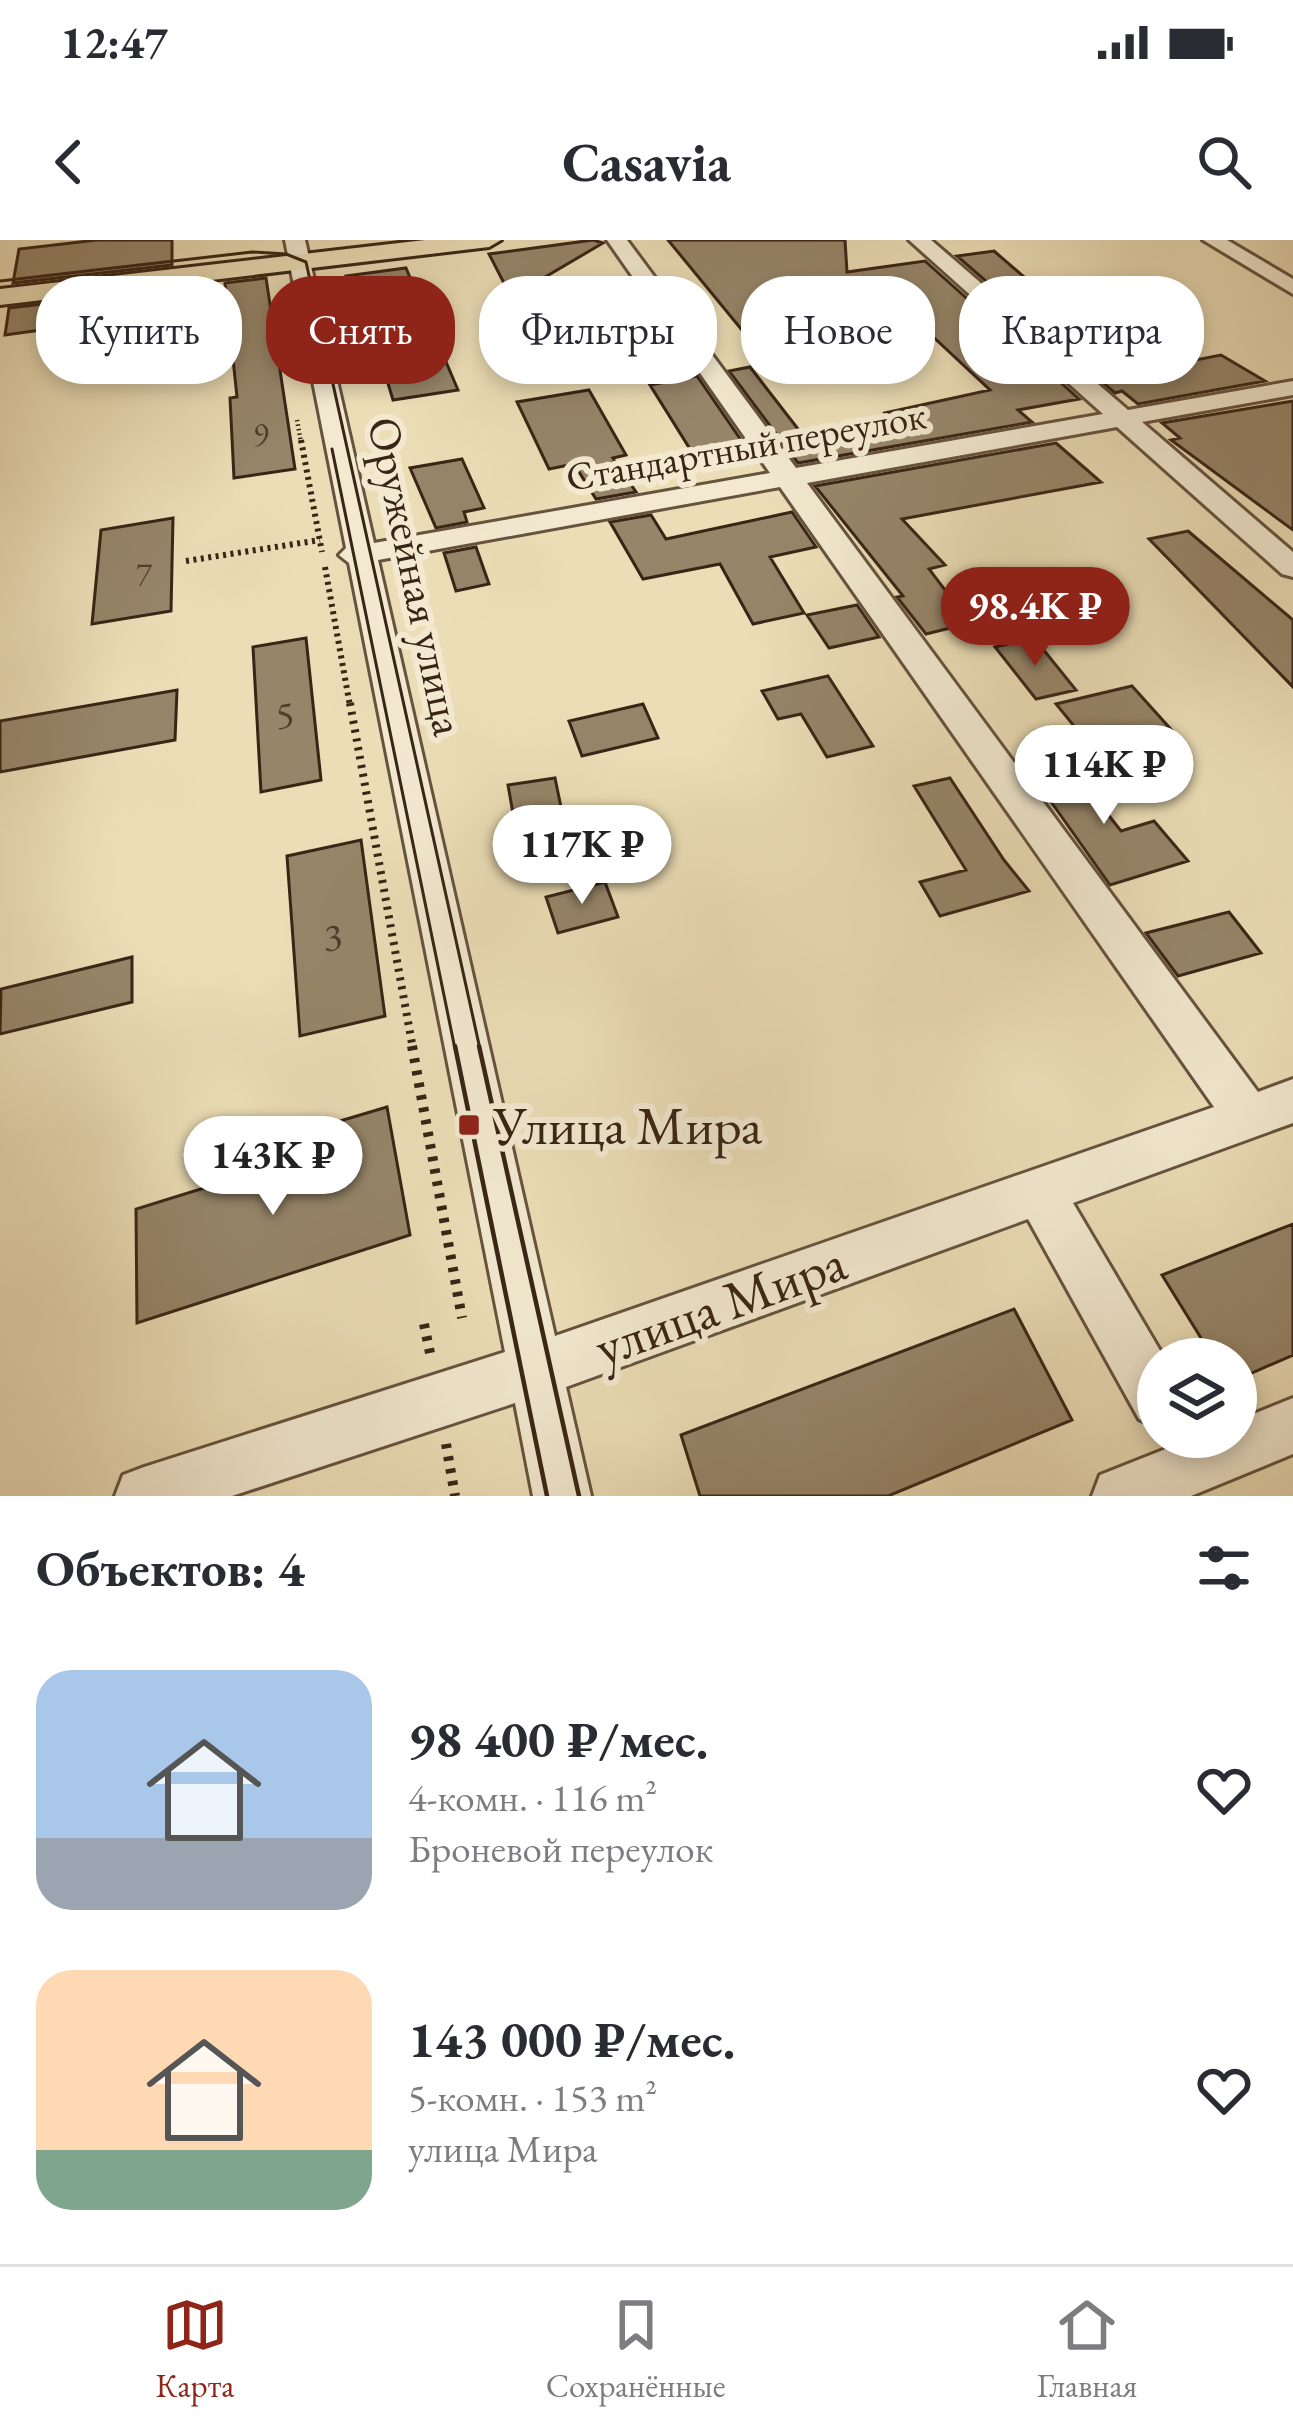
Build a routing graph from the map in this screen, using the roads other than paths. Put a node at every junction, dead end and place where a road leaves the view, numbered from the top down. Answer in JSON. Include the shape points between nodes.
{"nodes":[{"id":1,"x":489,"y":240,"type":"edge"},
{"id":2,"x":617,"y":240,"type":"edge"},
{"id":3,"x":920,"y":240,"type":"edge"},
{"id":4,"x":1213,"y":240,"type":"edge"},
{"id":5,"x":297,"y":252,"type":"edge"},
{"id":6,"x":1293,"y":288,"type":"edge"},
{"id":7,"x":0,"y":297,"type":"edge"},
{"id":8,"x":1293,"y":388,"type":"edge"},
{"id":9,"x":1118,"y":418,"type":"junction"},
{"id":10,"x":785,"y":480,"type":"junction"},
{"id":11,"x":359,"y":554,"type":"junction"},
{"id":12,"x":1293,"y":568,"type":"edge"},
{"id":13,"x":1270,"y":1108,"type":"edge"},
{"id":14,"x":1038,"y":1189,"type":"junction"},
{"id":15,"x":1137,"y":1363,"type":"edge"},
{"id":16,"x":537,"y":1368,"type":"junction"},
{"id":17,"x":1293,"y":1426,"type":"edge"},
{"id":18,"x":1257,"y":1434,"type":"edge"},
{"id":19,"x":1177,"y":1458,"type":"edge"},
{"id":20,"x":210,"y":1485,"type":"edge"},
{"id":21,"x":144,"y":1496,"type":"edge"},
{"id":22,"x":562,"y":1496,"type":"edge"},
{"id":23,"x":1120,"y":1496,"type":"edge"}],
"edges":[{"from":1,"to":5,"type":"main road"},
{"from":2,"to":10,"type":"street"},
{"from":3,"to":9,"type":"street"},
{"from":4,"to":6,"type":"street"},
{"from":5,"to":7,"type":"main road"},
{"from":5,"to":11,"type":"street","name":"Оружейная улица"},
{"from":8,"to":9,"type":"street","name":"Стандартный переулок"},
{"from":9,"to":10,"type":"street","name":"Стандартный переулок"},
{"from":9,"to":12,"type":"street"},
{"from":10,"to":11,"type":"street","name":"Стандартный переулок"},
{"from":10,"to":13,"type":"street"},
{"from":11,"to":16,"type":"street","name":"Оружейная улица"},
{"from":13,"to":14,"type":"street","name":"улица Мира"},
{"from":14,"to":15,"type":"street"},
{"from":14,"to":16,"type":"street","name":"улица Мира"},
{"from":16,"to":20,"type":"street","name":"улица Мира"},
{"from":16,"to":22,"type":"street","name":"Оружейная улица"},
{"from":17,"to":18,"type":"street"},
{"from":19,"to":23,"type":"street"},
{"from":20,"to":21,"type":"street","name":"улица Мира"}]}
